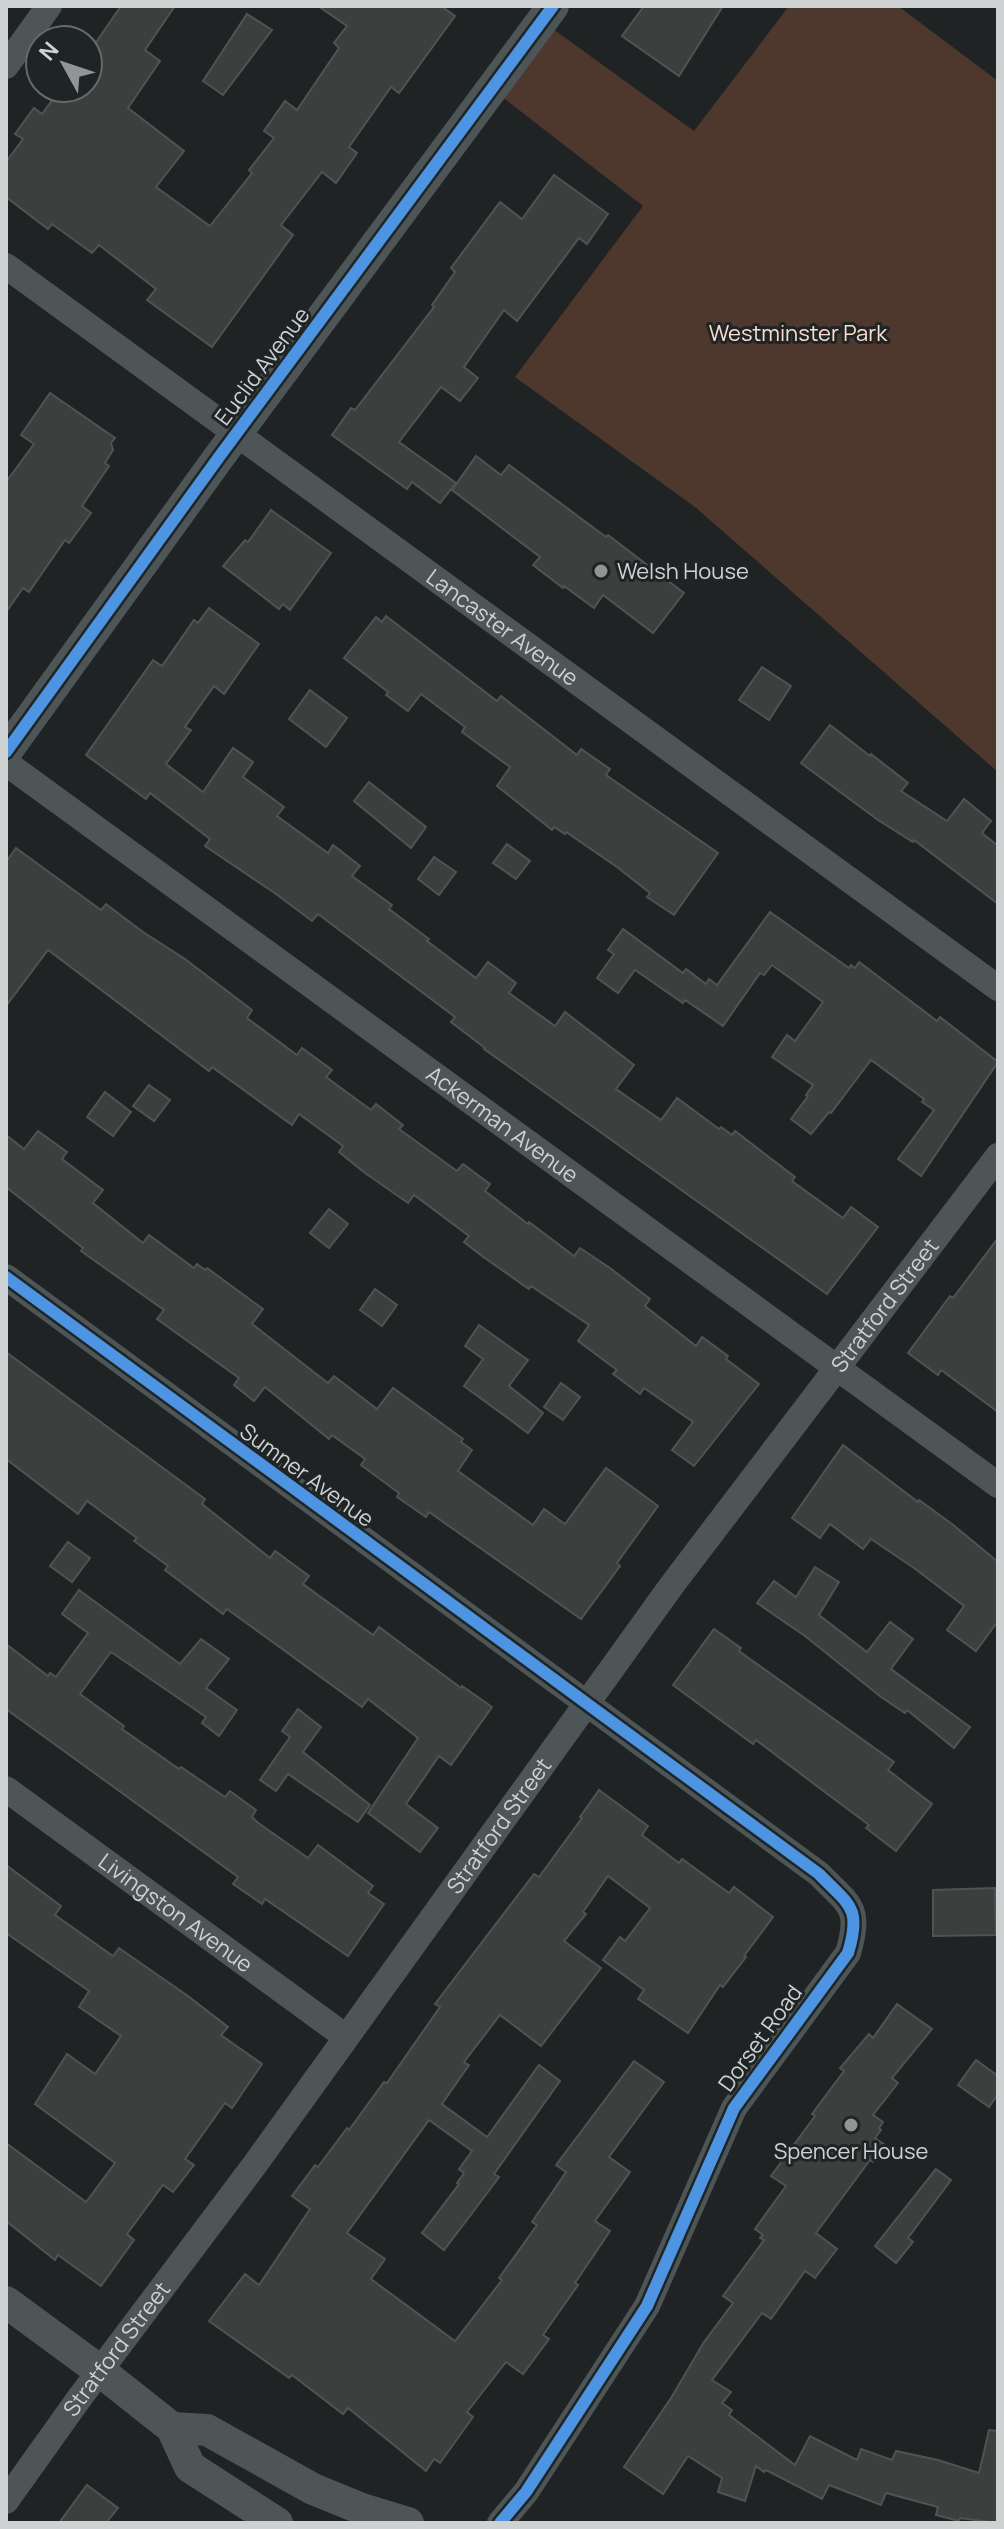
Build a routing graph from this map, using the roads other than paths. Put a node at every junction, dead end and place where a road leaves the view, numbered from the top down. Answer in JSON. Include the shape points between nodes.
{"nodes":[{"id":1,"x":49,"y":6,"type":"edge"},
{"id":2,"x":553,"y":6,"type":"edge"},
{"id":3,"x":6,"y":66,"type":"edge"},
{"id":4,"x":6,"y":266,"type":"edge"},
{"id":5,"x":237,"y":433,"type":"junction"},
{"id":6,"x":6,"y":752,"type":"edge"},
{"id":7,"x":6,"y":763,"type":"edge"},
{"id":8,"x":998,"y":988,"type":"edge"},
{"id":9,"x":998,"y":1156,"type":"edge"},
{"id":10,"x":6,"y":1277,"type":"edge"},
{"id":11,"x":838,"y":1368,"type":"junction"},
{"id":12,"x":998,"y":1485,"type":"edge"},
{"id":13,"x":585,"y":1704,"type":"junction"},
{"id":14,"x":6,"y":1789,"type":"edge"},
{"id":15,"x":346,"y":2037,"type":"junction"},
{"id":16,"x":6,"y":2302,"type":"edge"},
{"id":17,"x":100,"y":2371,"type":"junction"},
{"id":18,"x":172,"y":2428,"type":"junction"},
{"id":19,"x":6,"y":2501,"type":"edge"},
{"id":20,"x":277,"y":2523,"type":"edge"},
{"id":21,"x":408,"y":2523,"type":"edge"},
{"id":22,"x":500,"y":2523,"type":"edge"}],
"edges":[{"from":1,"to":3,"type":"street"},
{"from":2,"to":5,"type":"street","name":"Euclid Avenue"},
{"from":4,"to":5,"type":"street","name":"Lancaster Avenue"},
{"from":5,"to":6,"type":"street","name":"Euclid Avenue"},
{"from":5,"to":8,"type":"street","name":"Lancaster Avenue"},
{"from":7,"to":11,"type":"street","name":"Ackerman Avenue"},
{"from":9,"to":11,"type":"street","name":"Stratford Street"},
{"from":10,"to":13,"type":"street","name":"Sumner Avenue"},
{"from":11,"to":12,"type":"street","name":"Ackerman Avenue"},
{"from":11,"to":13,"type":"street","name":"Stratford Street"},
{"from":13,"to":15,"type":"street","name":"Stratford Street"},
{"from":13,"to":22,"type":"street","name":"Dorset Road","via":[[819,1874],[852,1908],[855,1928],[848,1953],[734,2108],[647,2306],[526,2492]]},
{"from":14,"to":15,"type":"street","name":"Livingston Avenue"},
{"from":15,"to":17,"type":"street","name":"Stratford Street"},
{"from":16,"to":17,"type":"street"},
{"from":17,"to":18,"type":"street"},
{"from":17,"to":19,"type":"street","name":"Stratford Street"},
{"from":18,"to":20,"type":"street","via":[[190,2467]]},
{"from":18,"to":21,"type":"street","via":[[207,2430],[313,2489]]}]}
